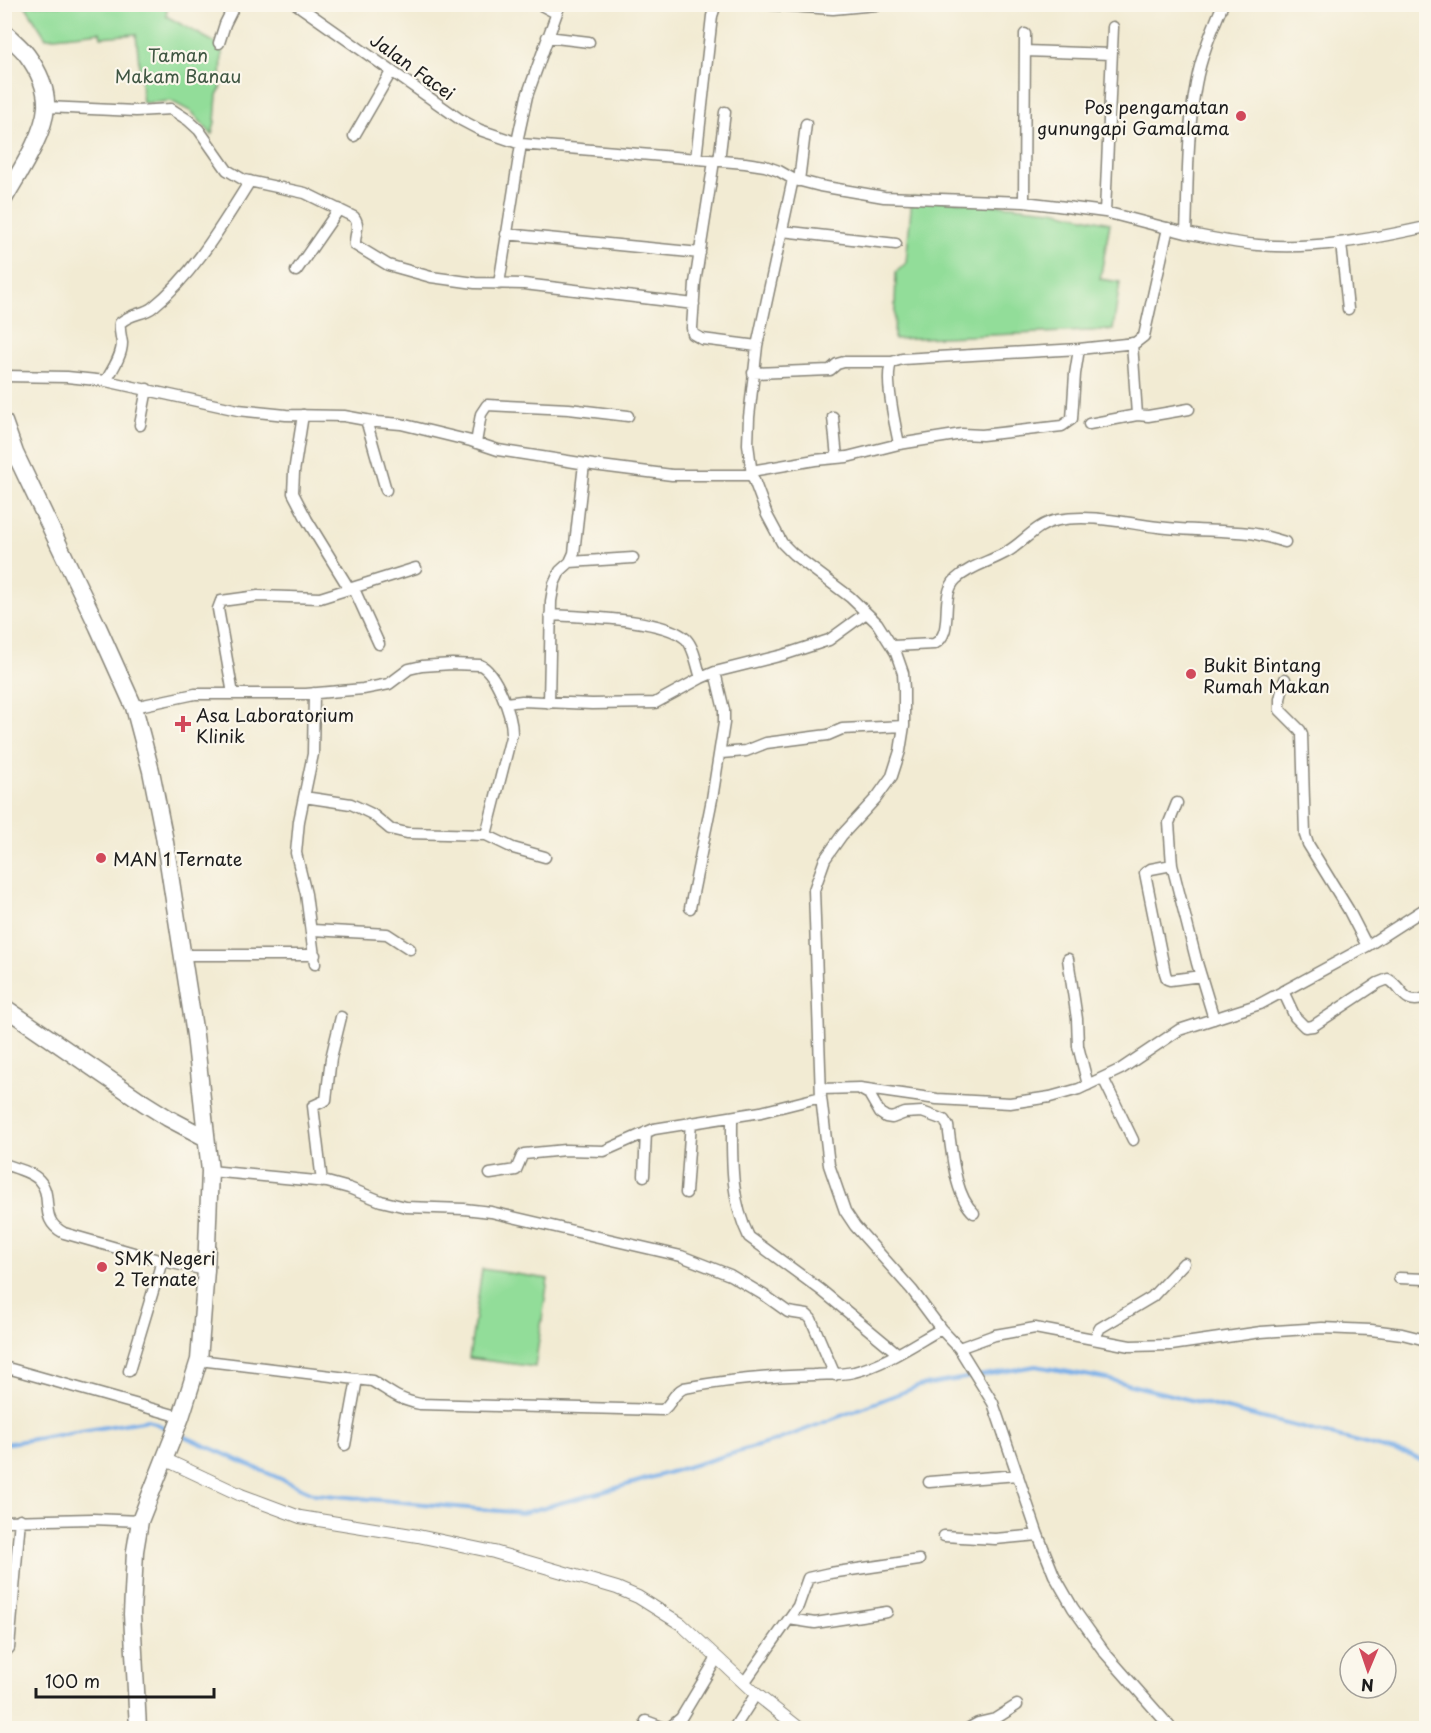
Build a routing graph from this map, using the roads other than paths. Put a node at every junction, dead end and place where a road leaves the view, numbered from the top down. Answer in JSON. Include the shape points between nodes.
{"nodes":[{"id":1,"x":235,"y":4,"type":"edge"},
{"id":2,"x":296,"y":4,"type":"edge"},
{"id":3,"x":539,"y":4,"type":"edge"},
{"id":4,"x":716,"y":4,"type":"edge"},
{"id":5,"x":761,"y":4,"type":"edge"},
{"id":6,"x":886,"y":4,"type":"edge"},
{"id":7,"x":1223,"y":4,"type":"edge"},
{"id":8,"x":558,"y":9,"type":"edge"},
{"id":9,"x":1113,"y":27,"type":"dead end"},
{"id":10,"x":4,"y":32,"type":"edge"},
{"id":11,"x":1026,"y":34,"type":"dead end"},
{"id":12,"x":547,"y":37,"type":"junction"},
{"id":13,"x":589,"y":42,"type":"dead end"},
{"id":14,"x":219,"y":43,"type":"dead end"},
{"id":15,"x":1025,"y":51,"type":"junction"},
{"id":16,"x":1111,"y":54,"type":"junction"},
{"id":17,"x":392,"y":72,"type":"junction"},
{"id":18,"x":46,"y":107,"type":"junction"},
{"id":19,"x":725,"y":112,"type":"dead end"},
{"id":20,"x":806,"y":124,"type":"dead end"},
{"id":21,"x":354,"y":136,"type":"dead end"},
{"id":22,"x":519,"y":143,"type":"junction"},
{"id":23,"x":696,"y":159,"type":"junction"},
{"id":24,"x":716,"y":161,"type":"junction"},
{"id":25,"x":796,"y":180,"type":"junction"},
{"id":26,"x":250,"y":181,"type":"junction"},
{"id":27,"x":4,"y":199,"type":"edge"},
{"id":28,"x":1024,"y":202,"type":"junction"},
{"id":29,"x":339,"y":209,"type":"junction"},
{"id":30,"x":1105,"y":212,"type":"junction"},
{"id":31,"x":1426,"y":227,"type":"edge"},
{"id":32,"x":1168,"y":228,"type":"junction"},
{"id":33,"x":782,"y":231,"type":"junction"},
{"id":34,"x":1186,"y":233,"type":"junction"},
{"id":35,"x":507,"y":234,"type":"junction"},
{"id":36,"x":1341,"y":243,"type":"junction"},
{"id":37,"x":896,"y":244,"type":"dead end"},
{"id":38,"x":699,"y":253,"type":"junction"},
{"id":39,"x":296,"y":271,"type":"dead end"},
{"id":40,"x":499,"y":284,"type":"junction"},
{"id":41,"x":694,"y":304,"type":"junction"},
{"id":42,"x":1348,"y":309,"type":"dead end"},
{"id":43,"x":1132,"y":343,"type":"junction"},
{"id":44,"x":757,"y":345,"type":"junction"},
{"id":45,"x":1079,"y":349,"type":"junction"},
{"id":46,"x":892,"y":362,"type":"junction"},
{"id":47,"x":753,"y":373,"type":"junction"},
{"id":48,"x":4,"y":376,"type":"edge"},
{"id":49,"x":106,"y":381,"type":"junction"},
{"id":50,"x":147,"y":389,"type":"junction"},
{"id":51,"x":1189,"y":409,"type":"dead end"},
{"id":52,"x":303,"y":415,"type":"junction"},
{"id":53,"x":1137,"y":415,"type":"junction"},
{"id":54,"x":628,"y":416,"type":"dead end"},
{"id":55,"x":833,"y":417,"type":"dead end"},
{"id":56,"x":366,"y":420,"type":"junction"},
{"id":57,"x":4,"y":422,"type":"edge"},
{"id":58,"x":1089,"y":424,"type":"dead end"},
{"id":59,"x":140,"y":425,"type":"dead end"},
{"id":60,"x":476,"y":443,"type":"junction"},
{"id":61,"x":899,"y":444,"type":"junction"},
{"id":62,"x":837,"y":458,"type":"junction"},
{"id":63,"x":584,"y":464,"type":"junction"},
{"id":64,"x":752,"y":473,"type":"junction"},
{"id":65,"x":386,"y":490,"type":"dead end"},
{"id":66,"x":1285,"y":542,"type":"dead end"},
{"id":67,"x":633,"y":558,"type":"dead end"},
{"id":68,"x":570,"y":562,"type":"junction"},
{"id":69,"x":416,"y":568,"type":"dead end"},
{"id":70,"x":352,"y":589,"type":"junction"},
{"id":71,"x":866,"y":613,"type":"junction"},
{"id":72,"x":550,"y":615,"type":"junction"},
{"id":73,"x":379,"y":644,"type":"dead end"},
{"id":74,"x":893,"y":646,"type":"junction"},
{"id":75,"x":715,"y":672,"type":"junction"},
{"id":76,"x":701,"y":678,"type":"junction"},
{"id":77,"x":1285,"y":679,"type":"dead end"},
{"id":78,"x":314,"y":693,"type":"junction"},
{"id":79,"x":233,"y":694,"type":"junction"},
{"id":80,"x":506,"y":703,"type":"junction"},
{"id":81,"x":549,"y":703,"type":"junction"},
{"id":82,"x":134,"y":706,"type":"junction"},
{"id":83,"x":904,"y":726,"type":"junction"},
{"id":84,"x":721,"y":753,"type":"junction"},
{"id":85,"x":304,"y":797,"type":"junction"},
{"id":86,"x":1177,"y":803,"type":"dead end"},
{"id":87,"x":486,"y":835,"type":"junction"},
{"id":88,"x":545,"y":857,"type":"dead end"},
{"id":89,"x":1172,"y":865,"type":"junction"},
{"id":90,"x":690,"y":908,"type":"dead end"},
{"id":91,"x":1426,"y":908,"type":"edge"},
{"id":92,"x":312,"y":930,"type":"junction"},
{"id":93,"x":1367,"y":946,"type":"junction"},
{"id":94,"x":410,"y":949,"type":"dead end"},
{"id":95,"x":181,"y":955,"type":"junction"},
{"id":96,"x":1068,"y":959,"type":"dead end"},
{"id":97,"x":1201,"y":976,"type":"junction"},
{"id":98,"x":1282,"y":991,"type":"junction"},
{"id":99,"x":1426,"y":998,"type":"edge"},
{"id":100,"x":4,"y":1007,"type":"edge"},
{"id":101,"x":340,"y":1017,"type":"dead end"},
{"id":102,"x":1214,"y":1019,"type":"junction"},
{"id":103,"x":1103,"y":1078,"type":"junction"},
{"id":104,"x":1088,"y":1084,"type":"junction"},
{"id":105,"x":860,"y":1088,"type":"junction"},
{"id":106,"x":821,"y":1093,"type":"junction"},
{"id":107,"x":732,"y":1117,"type":"junction"},
{"id":108,"x":691,"y":1122,"type":"junction"},
{"id":109,"x":646,"y":1132,"type":"junction"},
{"id":110,"x":206,"y":1137,"type":"junction"},
{"id":111,"x":1133,"y":1140,"type":"dead end"},
{"id":112,"x":4,"y":1164,"type":"edge"},
{"id":113,"x":210,"y":1171,"type":"junction"},
{"id":114,"x":490,"y":1174,"type":"dead end"},
{"id":115,"x":644,"y":1176,"type":"dead end"},
{"id":116,"x":322,"y":1182,"type":"junction"},
{"id":117,"x":686,"y":1193,"type":"dead end"},
{"id":118,"x":974,"y":1213,"type":"dead end"},
{"id":119,"x":162,"y":1261,"type":"junction"},
{"id":120,"x":1184,"y":1263,"type":"dead end"},
{"id":121,"x":206,"y":1270,"type":"junction"},
{"id":122,"x":1399,"y":1278,"type":"dead end"},
{"id":123,"x":1426,"y":1279,"type":"edge"},
{"id":124,"x":942,"y":1329,"type":"junction"},
{"id":125,"x":1094,"y":1339,"type":"junction"},
{"id":126,"x":1426,"y":1340,"type":"edge"},
{"id":127,"x":897,"y":1353,"type":"junction"},
{"id":128,"x":961,"y":1353,"type":"junction"},
{"id":129,"x":199,"y":1360,"type":"junction"},
{"id":130,"x":4,"y":1367,"type":"edge"},
{"id":131,"x":129,"y":1371,"type":"dead end"},
{"id":132,"x":834,"y":1375,"type":"junction"},
{"id":133,"x":357,"y":1379,"type":"junction"},
{"id":134,"x":180,"y":1419,"type":"junction"},
{"id":135,"x":345,"y":1445,"type":"dead end"},
{"id":136,"x":165,"y":1456,"type":"junction"},
{"id":137,"x":1018,"y":1475,"type":"junction"},
{"id":138,"x":929,"y":1482,"type":"dead end"},
{"id":139,"x":20,"y":1519,"type":"junction"},
{"id":140,"x":4,"y":1521,"type":"edge"},
{"id":141,"x":140,"y":1521,"type":"junction"},
{"id":142,"x":1038,"y":1535,"type":"junction"},
{"id":143,"x":944,"y":1536,"type":"dead end"},
{"id":144,"x":919,"y":1560,"type":"dead end"},
{"id":145,"x":10,"y":1595,"type":"edge"},
{"id":146,"x":887,"y":1612,"type":"dead end"},
{"id":147,"x":789,"y":1619,"type":"junction"},
{"id":148,"x":4,"y":1653,"type":"edge"},
{"id":149,"x":717,"y":1658,"type":"junction"},
{"id":150,"x":744,"y":1683,"type":"junction"},
{"id":151,"x":756,"y":1694,"type":"junction"},
{"id":152,"x":1017,"y":1705,"type":"dead end"},
{"id":153,"x":646,"y":1721,"type":"dead end"},
{"id":154,"x":138,"y":1728,"type":"edge"},
{"id":155,"x":667,"y":1728,"type":"edge"},
{"id":156,"x":734,"y":1728,"type":"edge"},
{"id":157,"x":799,"y":1728,"type":"edge"},
{"id":158,"x":969,"y":1728,"type":"edge"},
{"id":159,"x":1171,"y":1728,"type":"edge"}],
"edges":[{"from":1,"to":14,"type":"street"},
{"from":2,"to":17,"type":"street","name":"Jalan Facei"},
{"from":3,"to":8,"type":"street"},
{"from":4,"to":23,"type":"street"},
{"from":5,"to":6,"type":"street","via":[[832,9]]},
{"from":7,"to":34,"type":"street","via":[[1196,82]]},
{"from":8,"to":12,"type":"street"},
{"from":9,"to":16,"type":"street"},
{"from":10,"to":18,"type":"highway","via":[[27,54],[38,73],[45,89]]},
{"from":11,"to":15,"type":"street"},
{"from":12,"to":13,"type":"street"},
{"from":12,"to":22,"type":"street","via":[[527,96]]},
{"from":15,"to":16,"type":"street"},
{"from":15,"to":28,"type":"street"},
{"from":16,"to":30,"type":"street"},
{"from":17,"to":21,"type":"street"},
{"from":17,"to":22,"type":"street","name":"Jalan Facei","via":[[461,120]]},
{"from":18,"to":26,"type":"street","via":[[171,109],[199,130],[227,170]]},
{"from":18,"to":27,"type":"highway","via":[[37,140]]},
{"from":19,"to":24,"type":"street"},
{"from":20,"to":25,"type":"street"},
{"from":22,"to":23,"type":"street","name":"Jalan Facei"},
{"from":22,"to":35,"type":"street"},
{"from":23,"to":24,"type":"street","name":"Jalan Facei"},
{"from":24,"to":25,"type":"street","name":"Jalan Facei","via":[[765,166]]},
{"from":24,"to":38,"type":"street"},
{"from":25,"to":28,"type":"street","name":"Jalan Facei","via":[[884,197]]},
{"from":25,"to":33,"type":"street"},
{"from":26,"to":29,"type":"street","via":[[305,193]]},
{"from":26,"to":49,"type":"street","via":[[183,279],[150,310],[133,314],[120,323],[120,352]]},
{"from":28,"to":30,"type":"street","name":"Jalan Facei"},
{"from":29,"to":39,"type":"street"},
{"from":29,"to":40,"type":"street","via":[[358,221],[355,245],[387,265],[431,277]]},
{"from":30,"to":32,"type":"street","name":"Jalan Facei"},
{"from":31,"to":36,"type":"street","name":"Jalan Facei"},
{"from":32,"to":34,"type":"street","name":"Jalan Facei"},
{"from":32,"to":43,"type":"street","via":[[1144,336]]},
{"from":33,"to":37,"type":"street"},
{"from":33,"to":44,"type":"street"},
{"from":34,"to":36,"type":"street","name":"Jalan Facei","via":[[1259,246]]},
{"from":35,"to":38,"type":"street"},
{"from":35,"to":40,"type":"street"},
{"from":36,"to":42,"type":"street"},
{"from":38,"to":41,"type":"street"},
{"from":40,"to":41,"type":"street"},
{"from":41,"to":44,"type":"street","via":[[692,328],[697,337]]},
{"from":43,"to":45,"type":"street"},
{"from":43,"to":53,"type":"street"},
{"from":44,"to":47,"type":"street"},
{"from":45,"to":46,"type":"street"},
{"from":45,"to":61,"type":"street","via":[[1072,419],[1062,426],[962,434]]},
{"from":46,"to":47,"type":"street","via":[[844,362],[830,370]]},
{"from":46,"to":61,"type":"street","via":[[890,393]]},
{"from":47,"to":64,"type":"street","via":[[748,444]]},
{"from":48,"to":49,"type":"street"},
{"from":49,"to":50,"type":"street"},
{"from":50,"to":52,"type":"street","via":[[238,410]]},
{"from":50,"to":59,"type":"street"},
{"from":51,"to":53,"type":"street"},
{"from":52,"to":56,"type":"street"},
{"from":52,"to":70,"type":"street","via":[[293,493]]},
{"from":53,"to":58,"type":"street"},
{"from":54,"to":60,"type":"street","via":[[487,405],[481,414]]},
{"from":55,"to":62,"type":"street"},
{"from":56,"to":60,"type":"street","via":[[401,424]]},
{"from":56,"to":65,"type":"street"},
{"from":57,"to":82,"type":"highway","via":[[19,462]]},
{"from":60,"to":63,"type":"street"},
{"from":61,"to":62,"type":"street"},
{"from":62,"to":64,"type":"street"},
{"from":63,"to":64,"type":"street","via":[[672,475]]},
{"from":63,"to":68,"type":"street"},
{"from":64,"to":71,"type":"street","via":[[782,543]]},
{"from":66,"to":74,"type":"street","via":[[1252,533],[1179,529],[1119,520],[1059,519],[1036,528],[1005,553],[958,577],[946,601],[946,630],[939,641]]},
{"from":67,"to":68,"type":"street"},
{"from":68,"to":72,"type":"street","via":[[554,584]]},
{"from":69,"to":70,"type":"street"},
{"from":70,"to":73,"type":"street"},
{"from":70,"to":79,"type":"street","via":[[320,598],[258,596],[221,601],[218,609]]},
{"from":71,"to":74,"type":"street"},
{"from":71,"to":75,"type":"street","via":[[812,647]]},
{"from":72,"to":76,"type":"street","via":[[622,618],[676,633],[690,646]]},
{"from":72,"to":81,"type":"street"},
{"from":74,"to":83,"type":"street","via":[[903,673]]},
{"from":75,"to":76,"type":"street"},
{"from":75,"to":84,"type":"street","via":[[724,710]]},
{"from":76,"to":81,"type":"street","via":[[655,703]]},
{"from":77,"to":93,"type":"street","via":[[1280,710],[1302,734],[1305,835]]},
{"from":78,"to":79,"type":"street"},
{"from":78,"to":80,"type":"street","via":[[381,687],[409,669],[470,663],[486,668]]},
{"from":78,"to":85,"type":"street","via":[[313,754]]},
{"from":79,"to":82,"type":"street","via":[[195,694]]},
{"from":80,"to":81,"type":"street"},
{"from":80,"to":87,"type":"street","via":[[512,723],[511,743]]},
{"from":82,"to":95,"type":"highway","via":[[164,836]]},
{"from":83,"to":84,"type":"street","via":[[842,729],[828,735],[766,743],[746,752]]},
{"from":83,"to":106,"type":"street","via":[[892,776],[825,859],[814,890]]},
{"from":84,"to":90,"type":"street"},
{"from":85,"to":87,"type":"street","via":[[351,804],[390,829],[407,833]]},
{"from":85,"to":92,"type":"street","via":[[296,853]]},
{"from":86,"to":89,"type":"street","via":[[1169,823]]},
{"from":87,"to":88,"type":"street"},
{"from":89,"to":97,"type":"street"},
{"from":89,"to":97,"type":"street","via":[[1145,873],[1165,973],[1170,980]]},
{"from":91,"to":93,"type":"street"},
{"from":92,"to":94,"type":"street","via":[[387,934]]},
{"from":92,"to":95,"type":"street","via":[[315,959]]},
{"from":93,"to":98,"type":"street"},
{"from":95,"to":110,"type":"highway"},
{"from":96,"to":104,"type":"street","via":[[1078,1046]]},
{"from":97,"to":102,"type":"street"},
{"from":98,"to":99,"type":"street","via":[[1299,1024],[1308,1027],[1384,980],[1392,981],[1408,999]]},
{"from":98,"to":102,"type":"street","via":[[1252,1007]]},
{"from":100,"to":110,"type":"highway","via":[[144,1103]]},
{"from":101,"to":116,"type":"street","via":[[326,1097],[313,1106]]},
{"from":102,"to":103,"type":"street","via":[[1179,1030]]},
{"from":103,"to":104,"type":"street"},
{"from":103,"to":111,"type":"street"},
{"from":104,"to":105,"type":"street","via":[[1050,1097],[1010,1103],[937,1099]]},
{"from":105,"to":106,"type":"street"},
{"from":105,"to":118,"type":"street","via":[[886,1117],[922,1112],[944,1120],[954,1171]]},
{"from":106,"to":107,"type":"street"},
{"from":106,"to":124,"type":"street","via":[[829,1165],[845,1211]]},
{"from":107,"to":108,"type":"street"},
{"from":107,"to":127,"type":"street","via":[[735,1197],[749,1237]]},
{"from":108,"to":109,"type":"street"},
{"from":108,"to":117,"type":"street"},
{"from":109,"to":114,"type":"street","via":[[604,1151],[524,1154],[516,1170]]},
{"from":109,"to":115,"type":"street"},
{"from":110,"to":113,"type":"highway"},
{"from":112,"to":119,"type":"street","via":[[41,1182],[48,1218],[55,1229]]},
{"from":113,"to":116,"type":"street"},
{"from":113,"to":121,"type":"highway"},
{"from":116,"to":132,"type":"street","via":[[406,1207],[491,1212],[681,1256],[730,1275],[788,1312],[807,1315]]},
{"from":119,"to":121,"type":"street"},
{"from":119,"to":131,"type":"street"},
{"from":120,"to":125,"type":"street","via":[[1152,1297],[1100,1328]]},
{"from":121,"to":129,"type":"highway"},
{"from":122,"to":123,"type":"street"},
{"from":124,"to":127,"type":"street"},
{"from":124,"to":128,"type":"street"},
{"from":125,"to":126,"type":"street","via":[[1130,1346],[1171,1345],[1322,1328],[1392,1333]]},
{"from":125,"to":128,"type":"street","via":[[1035,1328],[995,1335]]},
{"from":127,"to":132,"type":"street","via":[[878,1364]]},
{"from":128,"to":137,"type":"street","via":[[993,1403]]},
{"from":129,"to":133,"type":"street"},
{"from":129,"to":134,"type":"highway"},
{"from":130,"to":134,"type":"street"},
{"from":132,"to":133,"type":"street","via":[[753,1379],[684,1388],[675,1392],[663,1410],[420,1404],[391,1395],[372,1381]]},
{"from":133,"to":135,"type":"street"},
{"from":134,"to":136,"type":"highway"},
{"from":136,"to":141,"type":"highway"},
{"from":136,"to":149,"type":"street","via":[[241,1495],[300,1517],[494,1552],[617,1588],[681,1624]]},
{"from":137,"to":138,"type":"street"},
{"from":137,"to":142,"type":"street"},
{"from":139,"to":140,"type":"street"},
{"from":139,"to":141,"type":"street"},
{"from":139,"to":145,"type":"street"},
{"from":141,"to":154,"type":"highway","via":[[132,1614]]},
{"from":142,"to":143,"type":"street","via":[[988,1539]]},
{"from":142,"to":159,"type":"street","via":[[1054,1575],[1080,1619],[1126,1679]]},
{"from":144,"to":147,"type":"street","via":[[808,1578]]},
{"from":145,"to":148,"type":"street","via":[[9,1648]]},
{"from":146,"to":147,"type":"street","via":[[815,1623]]},
{"from":147,"to":150,"type":"street"},
{"from":149,"to":150,"type":"street"},
{"from":149,"to":155,"type":"street","via":[[681,1718]]},
{"from":150,"to":151,"type":"street"},
{"from":151,"to":156,"type":"street"},
{"from":151,"to":157,"type":"street"},
{"from":152,"to":158,"type":"street","via":[[995,1719]]},
{"from":153,"to":155,"type":"street"}]}
